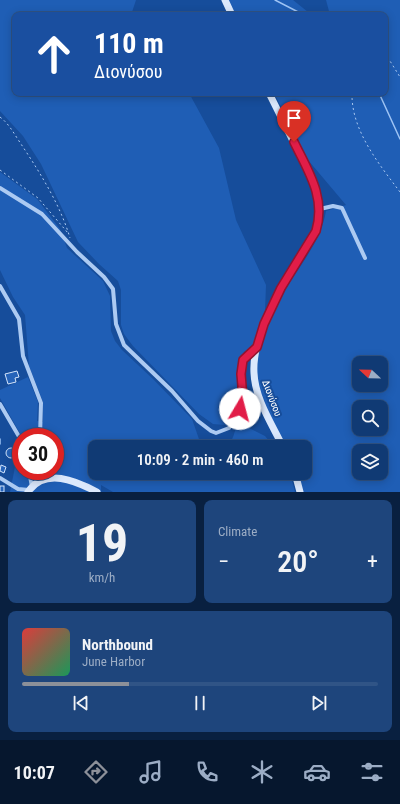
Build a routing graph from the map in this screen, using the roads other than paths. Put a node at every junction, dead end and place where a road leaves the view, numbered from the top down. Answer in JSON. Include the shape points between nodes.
{"nodes":[{"id":1,"x":225,"y":0,"type":"edge"},
{"id":2,"x":231,"y":12,"type":"edge"},
{"id":3,"x":270,"y":96,"type":"edge"},
{"id":4,"x":0,"y":188,"type":"edge"},
{"id":5,"x":320,"y":210,"type":"junction"},
{"id":6,"x":365,"y":258,"type":"dead end"},
{"id":7,"x":0,"y":286,"type":"edge"},
{"id":8,"x":257,"y":347,"type":"junction"},
{"id":9,"x":0,"y":404,"type":"edge"},
{"id":10,"x":14,"y":428,"type":"edge"},
{"id":11,"x":40,"y":428,"type":"edge"},
{"id":12,"x":280,"y":440,"type":"edge"},
{"id":13,"x":0,"y":478,"type":"edge"},
{"id":14,"x":297,"y":480,"type":"edge"},
{"id":15,"x":32,"y":488,"type":"edge"},
{"id":16,"x":97,"y":492,"type":"edge"},
{"id":17,"x":300,"y":492,"type":"edge"}],
"edges":[{"from":1,"to":2,"type":"main road"},
{"from":3,"to":5,"type":"main road","name":"Διονύσου","via":[[312,179]]},
{"from":4,"to":8,"type":"street","via":[[42,214],[104,277],[113,289],[116,324],[124,345],[210,431],[222,431],[232,424],[243,398],[243,360]]},
{"from":5,"to":6,"type":"street","via":[[333,206],[342,208]]},
{"from":5,"to":8,"type":"main road","name":"Διονύσου","via":[[316,231],[281,288],[264,324]]},
{"from":7,"to":11,"type":"street","via":[[19,319],[23,356],[41,403]]},
{"from":8,"to":12,"type":"main road","name":"Διονύσου","via":[[254,369],[256,389]]},
{"from":9,"to":10,"type":"street"},
{"from":13,"to":15,"type":"street","via":[[18,489]]},
{"from":14,"to":17,"type":"main road"},
{"from":15,"to":16,"type":"main road","via":[[50,478],[64,478]]}]}
